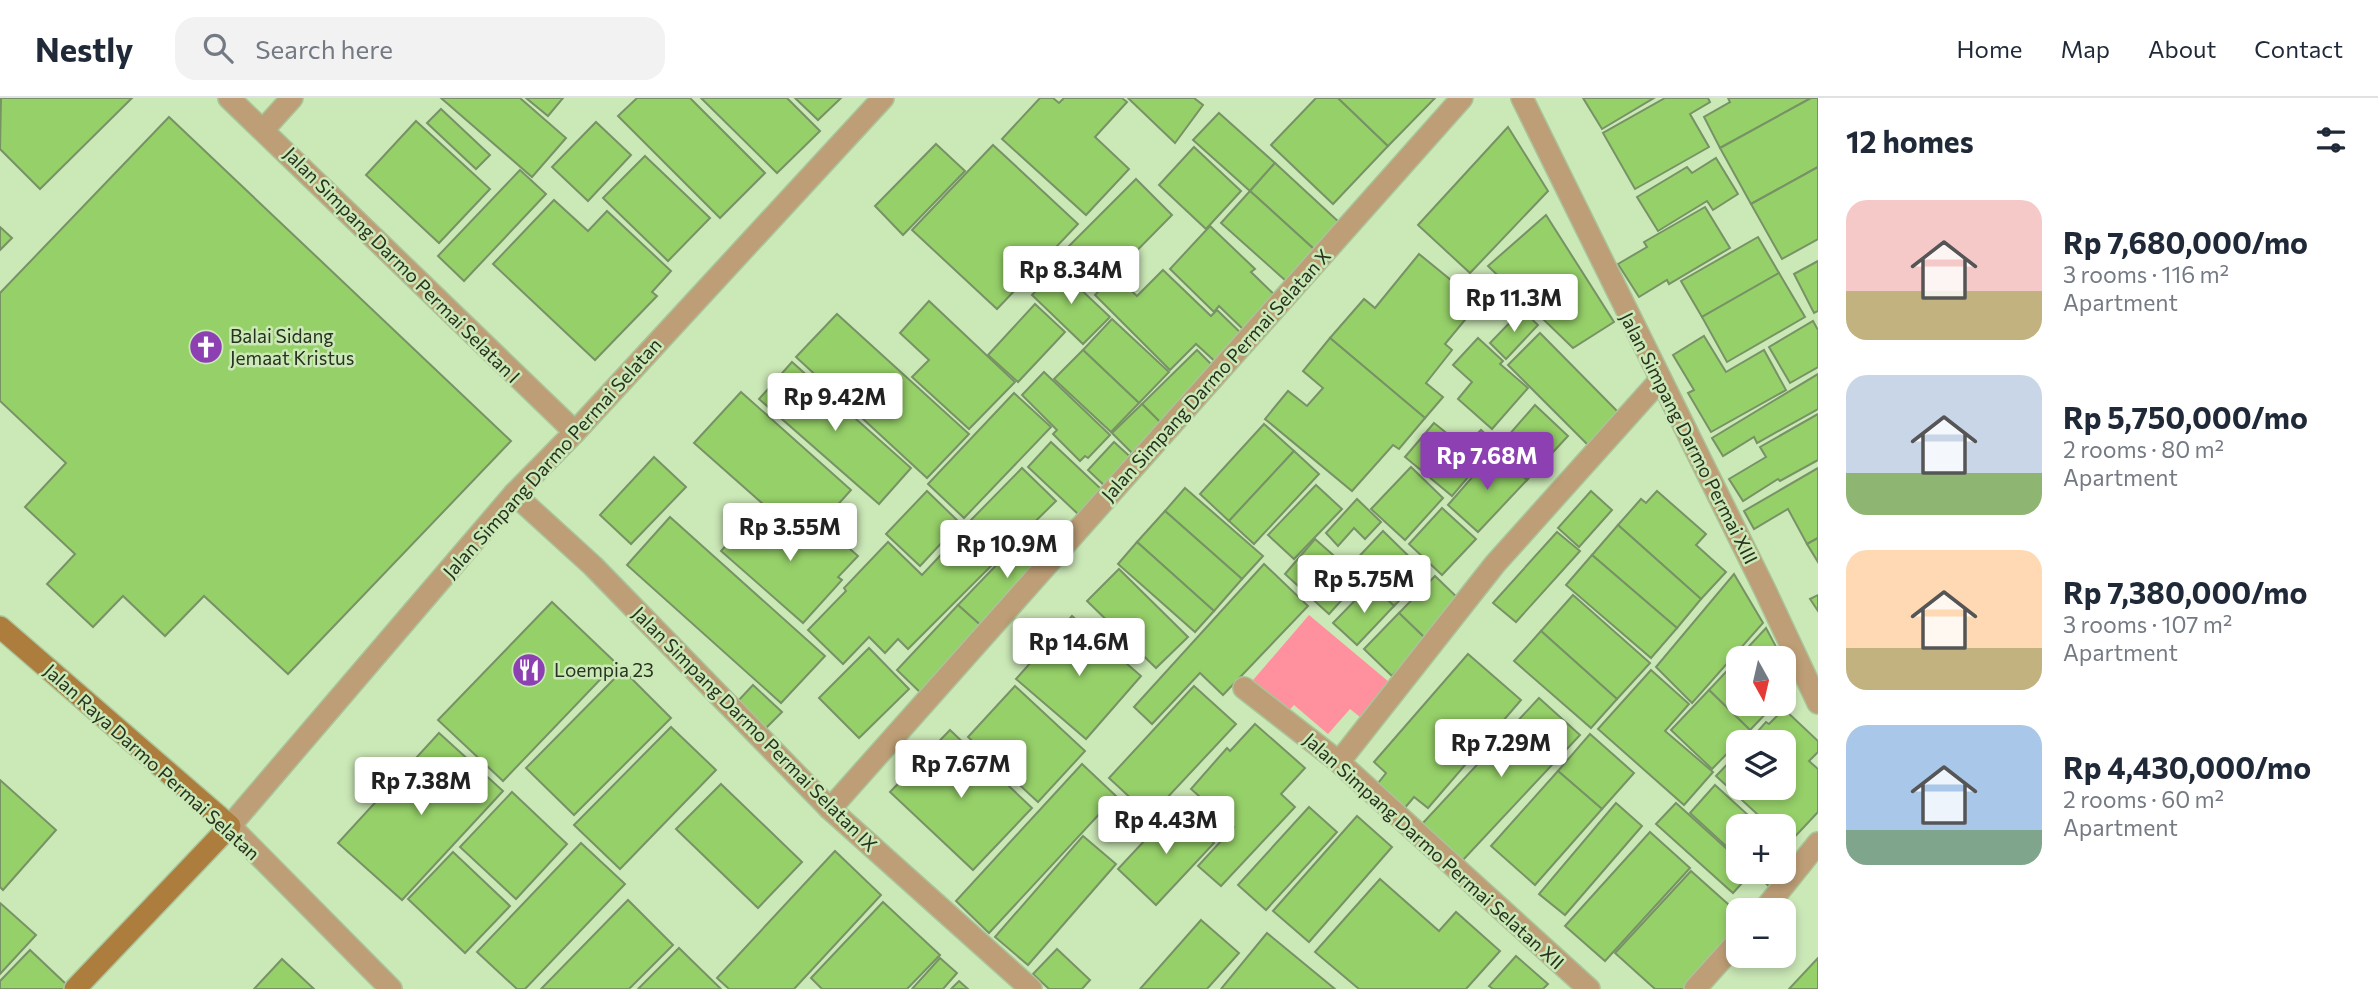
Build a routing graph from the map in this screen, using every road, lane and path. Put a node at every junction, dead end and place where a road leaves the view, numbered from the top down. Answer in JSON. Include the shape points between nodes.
{"nodes":[{"id":1,"x":229,"y":98,"type":"edge"},
{"id":2,"x":292,"y":98,"type":"edge"},
{"id":3,"x":883,"y":98,"type":"edge"},
{"id":4,"x":1462,"y":98,"type":"edge"},
{"id":5,"x":1522,"y":98,"type":"edge"},
{"id":6,"x":264,"y":129,"type":"junction"},
{"id":7,"x":1660,"y":380,"type":"junction"},
{"id":8,"x":575,"y":432,"type":"junction"},
{"id":9,"x":514,"y":494,"type":"junction"},
{"id":10,"x":0,"y":627,"type":"edge"},
{"id":11,"x":1244,"y":688,"type":"dead end"},
{"id":12,"x":1818,"y":703,"type":"edge"},
{"id":13,"x":1339,"y":762,"type":"junction"},
{"id":14,"x":830,"y":809,"type":"junction"},
{"id":15,"x":230,"y":826,"type":"junction"},
{"id":16,"x":1818,"y":843,"type":"edge"},
{"id":17,"x":1774,"y":898,"type":"edge"},
{"id":18,"x":1726,"y":954,"type":"edge"},
{"id":19,"x":75,"y":989,"type":"edge"},
{"id":20,"x":391,"y":989,"type":"edge"},
{"id":21,"x":1031,"y":989,"type":"edge"},
{"id":22,"x":1589,"y":989,"type":"edge"},
{"id":23,"x":1695,"y":989,"type":"edge"}],
"edges":[{"from":1,"to":6,"type":"street","name":"Jalan Simpang Darmo Permai Selatan I"},
{"from":2,"to":6,"type":"street"},
{"from":3,"to":8,"type":"street","name":"Jalan Simpang Darmo Permai Selatan"},
{"from":4,"to":14,"type":"street","name":"Jalan Simpang Darmo Permai Selatan X"},
{"from":5,"to":7,"type":"street","name":"Jalan Simpang Darmo Permai XIII"},
{"from":6,"to":8,"type":"street","name":"Jalan Simpang Darmo Permai Selatan I"},
{"from":7,"to":12,"type":"street","name":"Jalan Simpang Darmo Permai XIII"},
{"from":7,"to":13,"type":"street","via":[[1495,564]]},
{"from":8,"to":9,"type":"street","name":"Jalan Simpang Darmo Permai Selatan"},
{"from":9,"to":14,"type":"street","name":"Jalan Simpang Darmo Permai Selatan IX","via":[[593,566]]},
{"from":9,"to":15,"type":"street","name":"Jalan Simpang Darmo Permai Selatan"},
{"from":10,"to":15,"type":"street","name":"Jalan Raya Darmo Permai Selatan"},
{"from":11,"to":13,"type":"street","name":"Jalan Simpang Darmo Permai Selatan XII"},
{"from":13,"to":22,"type":"street","name":"Jalan Simpang Darmo Permai Selatan XII"},
{"from":14,"to":21,"type":"street","name":"Jalan Simpang Darmo Permai Selatan IX"},
{"from":15,"to":19,"type":"street"},
{"from":15,"to":20,"type":"street","name":"Jalan Raya Darmo Permai Selatan"},
{"from":16,"to":17,"type":"street"},
{"from":18,"to":23,"type":"street"}]}
